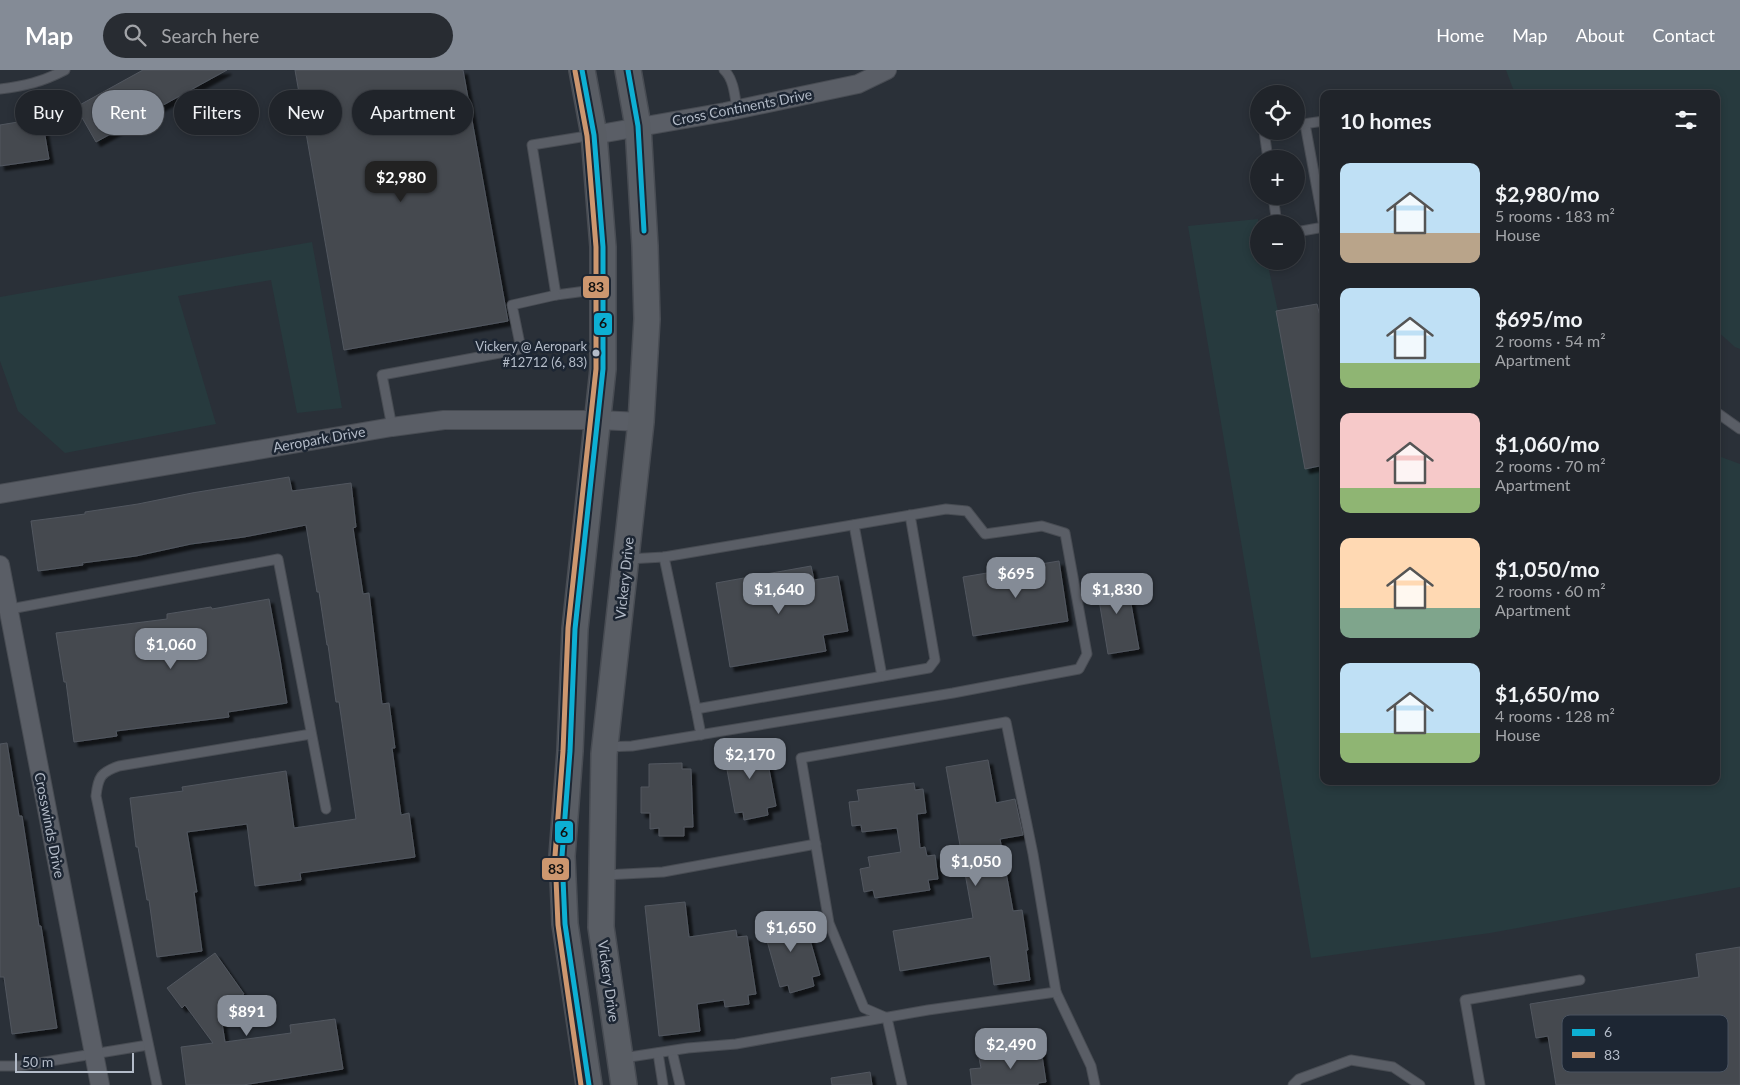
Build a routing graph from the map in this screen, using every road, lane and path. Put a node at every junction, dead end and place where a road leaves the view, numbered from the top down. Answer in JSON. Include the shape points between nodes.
{"nodes":[{"id":1,"x":43,"y":70,"type":"edge"},
{"id":2,"x":64,"y":70,"type":"edge"},
{"id":3,"x":582,"y":70,"type":"edge"},
{"id":4,"x":628,"y":70,"type":"edge"},
{"id":5,"x":724,"y":70,"type":"edge"},
{"id":6,"x":887,"y":70,"type":"edge"},
{"id":7,"x":46,"y":80,"type":"junction"},
{"id":8,"x":0,"y":90,"type":"edge"},
{"id":9,"x":738,"y":110,"type":"junction"},
{"id":10,"x":1320,"y":122,"type":"edge"},
{"id":11,"x":1305,"y":124,"type":"edge"},
{"id":12,"x":638,"y":126,"type":"junction"},
{"id":13,"x":594,"y":135,"type":"junction"},
{"id":14,"x":1304,"y":140,"type":"edge"},
{"id":15,"x":1320,"y":210,"type":"edge"},
{"id":16,"x":1320,"y":228,"type":"edge"},
{"id":17,"x":1305,"y":230,"type":"edge"},
{"id":18,"x":603,"y":289,"type":"junction"},
{"id":19,"x":556,"y":295,"type":"junction"},
{"id":20,"x":1720,"y":415,"type":"edge"},
{"id":21,"x":599,"y":420,"type":"junction"},
{"id":22,"x":641,"y":422,"type":"junction"},
{"id":23,"x":392,"y":427,"type":"junction"},
{"id":24,"x":1740,"y":429,"type":"edge"},
{"id":25,"x":0,"y":494,"type":"edge"},
{"id":26,"x":910,"y":515,"type":"junction"},
{"id":27,"x":854,"y":525,"type":"junction"},
{"id":28,"x":664,"y":557,"type":"junction"},
{"id":29,"x":626,"y":560,"type":"junction"},
{"id":30,"x":0,"y":565,"type":"edge"},
{"id":31,"x":4,"y":610,"type":"edge"},
{"id":32,"x":882,"y":676,"type":"junction"},
{"id":33,"x":696,"y":709,"type":"junction"},
{"id":34,"x":311,"y":734,"type":"junction"},
{"id":35,"x":701,"y":735,"type":"junction"},
{"id":36,"x":570,"y":750,"type":"junction"},
{"id":37,"x":605,"y":751,"type":"junction"},
{"id":38,"x":326,"y":809,"type":"dead end"},
{"id":39,"x":816,"y":844,"type":"junction"},
{"id":40,"x":602,"y":875,"type":"junction"},
{"id":41,"x":1580,"y":980,"type":"dead end"},
{"id":42,"x":1056,"y":992,"type":"junction"},
{"id":43,"x":887,"y":1018,"type":"junction"},
{"id":44,"x":148,"y":1045,"type":"junction"},
{"id":45,"x":672,"y":1051,"type":"junction"},
{"id":46,"x":658,"y":1053,"type":"junction"},
{"id":47,"x":93,"y":1054,"type":"junction"},
{"id":48,"x":620,"y":1059,"type":"junction"},
{"id":49,"x":0,"y":1066,"type":"edge"},
{"id":50,"x":100,"y":1085,"type":"edge"},
{"id":51,"x":157,"y":1085,"type":"edge"},
{"id":52,"x":589,"y":1085,"type":"edge"},
{"id":53,"x":624,"y":1085,"type":"edge"},
{"id":54,"x":663,"y":1085,"type":"edge"},
{"id":55,"x":680,"y":1085,"type":"edge"},
{"id":56,"x":902,"y":1085,"type":"edge"},
{"id":57,"x":1095,"y":1085,"type":"edge"},
{"id":58,"x":1293,"y":1085,"type":"edge"},
{"id":59,"x":1420,"y":1085,"type":"edge"},
{"id":60,"x":1480,"y":1085,"type":"edge"}],
"edges":[{"from":1,"to":7,"type":"lane"},
{"from":2,"to":7,"type":"lane"},
{"from":3,"to":13,"type":"main road"},
{"from":4,"to":12,"type":"main road","name":"Vickery Drive"},
{"from":5,"to":9,"type":"lane","via":[[732,83]]},
{"from":6,"to":9,"type":"street","name":"Cross Continents Drive","via":[[858,84]]},
{"from":7,"to":8,"type":"lane"},
{"from":9,"to":12,"type":"street","name":"Cross Continents Drive"},
{"from":10,"to":11,"type":"lane"},
{"from":12,"to":13,"type":"street","name":"Cross Continents Drive"},
{"from":12,"to":22,"type":"main road","name":"Vickery Drive","via":[[647,319]]},
{"from":13,"to":18,"type":"main road"},
{"from":13,"to":19,"type":"lane","via":[[532,145]]},
{"from":14,"to":15,"type":"lane"},
{"from":16,"to":17,"type":"lane"},
{"from":18,"to":19,"type":"lane"},
{"from":18,"to":21,"type":"main road"},
{"from":19,"to":23,"type":"lane","via":[[512,305],[522,348],[382,375]]},
{"from":20,"to":24,"type":"lane"},
{"from":21,"to":22,"type":"street","name":"Aeropark Drive"},
{"from":21,"to":23,"type":"street","name":"Aeropark Drive","via":[[444,420]]},
{"from":21,"to":36,"type":"main road","via":[[575,629]]},
{"from":22,"to":29,"type":"main road","name":"Vickery Drive"},
{"from":23,"to":25,"type":"street","name":"Aeropark Drive"},
{"from":26,"to":27,"type":"lane"},
{"from":26,"to":32,"type":"lane","via":[[935,660],[929,668]]},
{"from":26,"to":35,"type":"lane","via":[[946,509],[966,511],[985,534],[1042,526],[1065,533],[1088,654],[1079,669]]},
{"from":27,"to":28,"type":"lane"},
{"from":27,"to":32,"type":"lane"},
{"from":28,"to":29,"type":"lane"},
{"from":28,"to":33,"type":"lane"},
{"from":29,"to":37,"type":"main road","name":"Vickery Drive"},
{"from":30,"to":31,"type":"street","name":"Crosswinds Drive"},
{"from":31,"to":34,"type":"lane","via":[[278,559]]},
{"from":31,"to":47,"type":"street","name":"Crosswinds Drive"},
{"from":32,"to":33,"type":"lane"},
{"from":33,"to":35,"type":"lane"},
{"from":34,"to":38,"type":"lane"},
{"from":34,"to":44,"type":"lane","via":[[119,766],[106,770],[97,782],[96,796]]},
{"from":35,"to":37,"type":"lane"},
{"from":36,"to":37,"type":"main road"},
{"from":36,"to":52,"type":"main road","via":[[562,856],[565,924]]},
{"from":37,"to":40,"type":"main road","name":"Vickery Drive"},
{"from":39,"to":40,"type":"lane","via":[[663,872]]},
{"from":39,"to":42,"type":"lane","via":[[801,758],[1006,722],[1033,854]]},
{"from":39,"to":43,"type":"lane","via":[[829,923],[860,1000],[864,1008]]},
{"from":40,"to":48,"type":"main road","name":"Vickery Drive","via":[[601,927]]},
{"from":41,"to":60,"type":"lane","via":[[1465,1000]]},
{"from":42,"to":43,"type":"lane"},
{"from":42,"to":57,"type":"lane","via":[[1091,1066]]},
{"from":43,"to":45,"type":"lane","via":[[736,1044]]},
{"from":43,"to":56,"type":"lane"},
{"from":44,"to":47,"type":"lane"},
{"from":44,"to":51,"type":"lane"},
{"from":45,"to":46,"type":"lane"},
{"from":45,"to":55,"type":"lane"},
{"from":46,"to":48,"type":"lane"},
{"from":46,"to":54,"type":"lane"},
{"from":47,"to":49,"type":"lane","via":[[20,1066]]},
{"from":47,"to":50,"type":"street","name":"Crosswinds Drive"},
{"from":48,"to":53,"type":"main road","name":"Vickery Drive"},
{"from":58,"to":59,"type":"lane","via":[[1299,1079],[1351,1060],[1393,1067]]}]}
